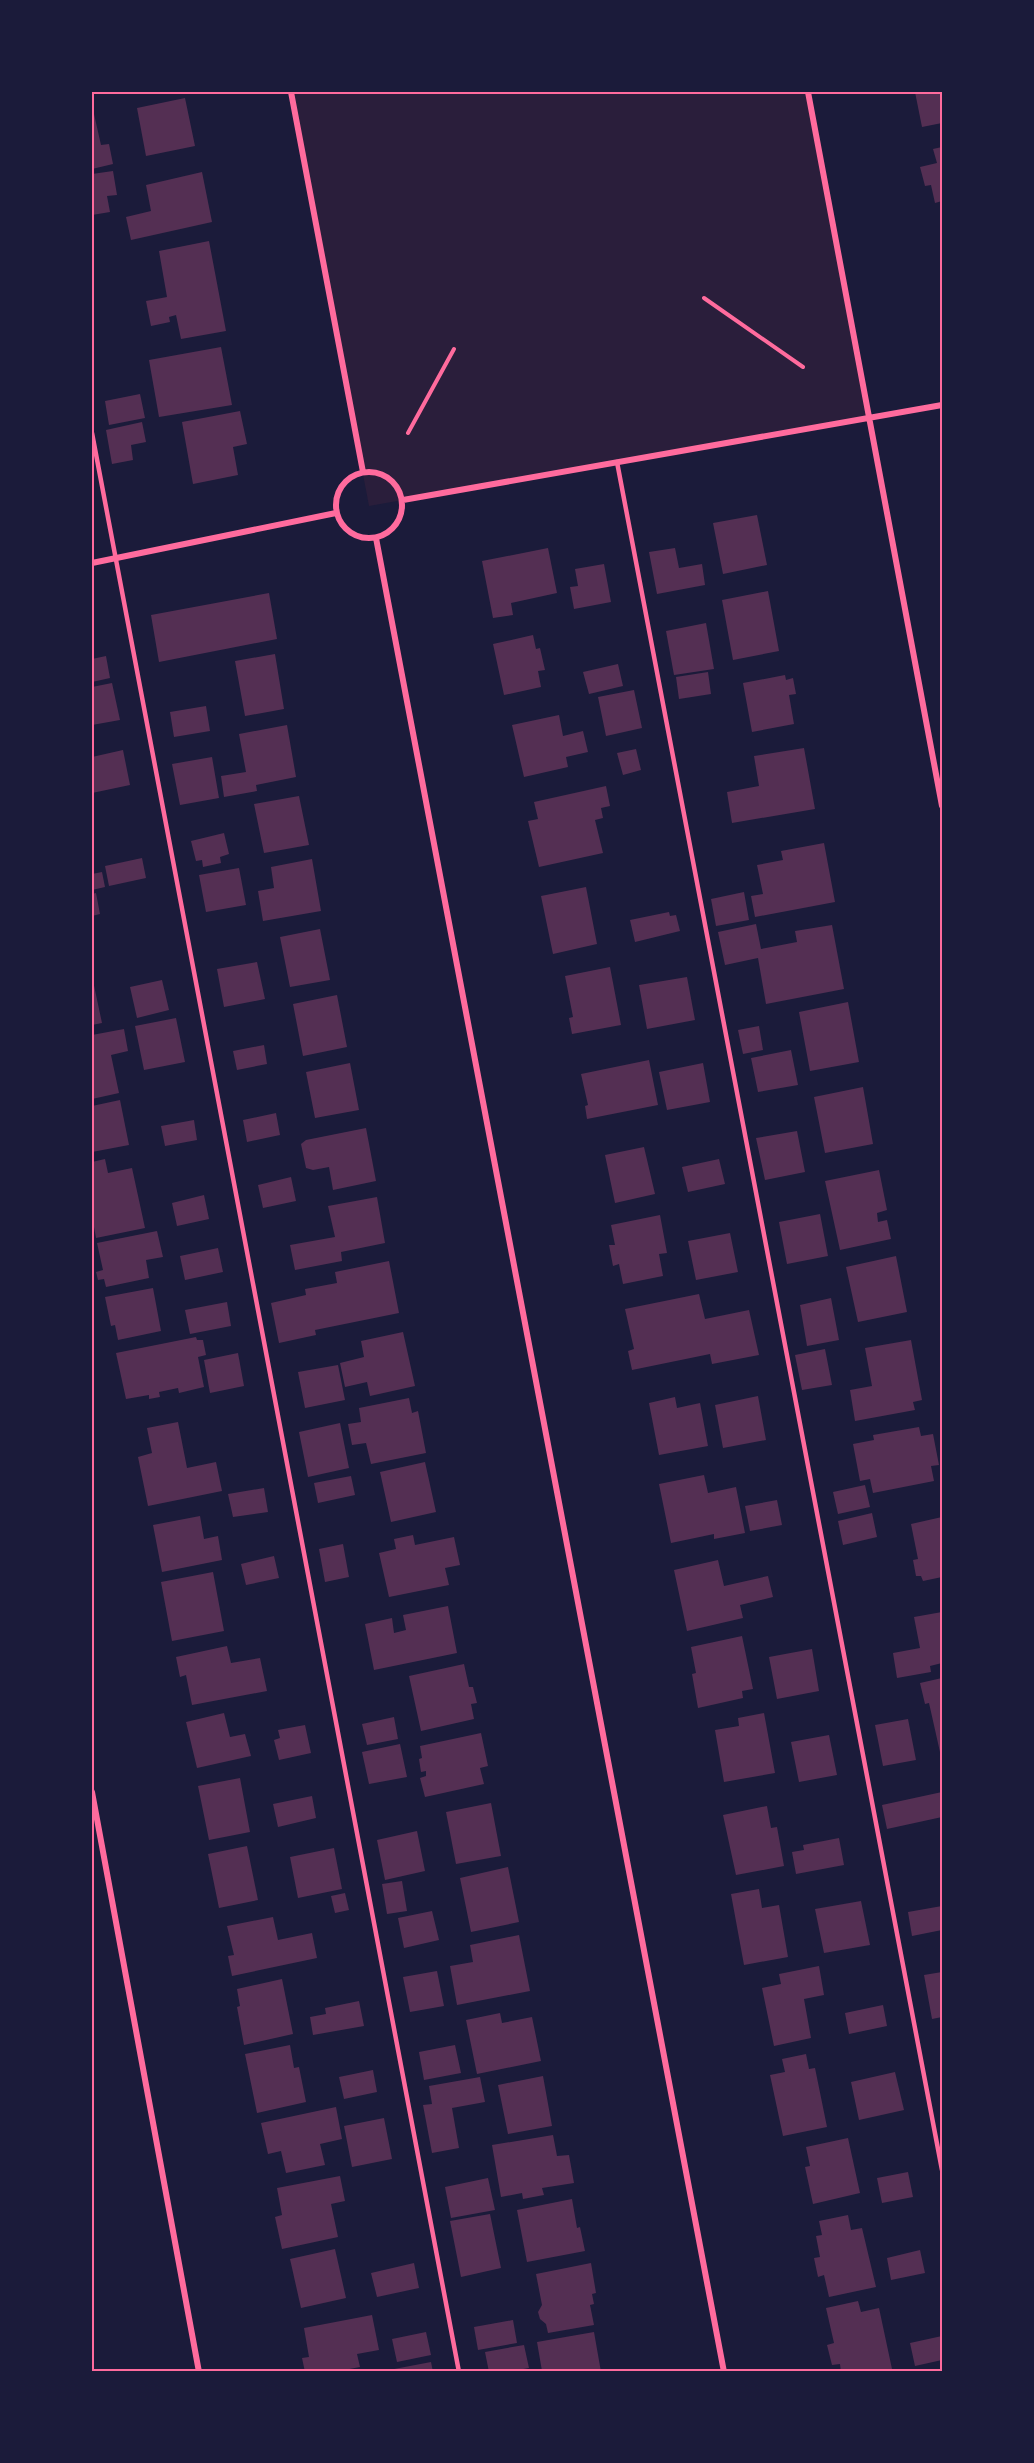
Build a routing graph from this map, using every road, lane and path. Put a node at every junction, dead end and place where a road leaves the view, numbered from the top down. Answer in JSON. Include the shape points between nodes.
{"nodes":[{"id":1,"x":291,"y":92,"type":"edge"},
{"id":2,"x":808,"y":92,"type":"edge"},
{"id":3,"x":704,"y":298,"type":"dead end"},
{"id":4,"x":453,"y":349,"type":"dead end"},
{"id":5,"x":803,"y":368,"type":"dead end"},
{"id":6,"x":942,"y":405,"type":"edge"},
{"id":7,"x":871,"y":417,"type":"junction"},
{"id":8,"x":92,"y":433,"type":"edge"},
{"id":9,"x":408,"y":433,"type":"dead end"},
{"id":10,"x":617,"y":462,"type":"junction"},
{"id":11,"x":363,"y":472,"type":"junction"},
{"id":12,"x":403,"y":500,"type":"junction"},
{"id":13,"x":336,"y":513,"type":"junction"},
{"id":14,"x":376,"y":538,"type":"junction"},
{"id":15,"x":115,"y":558,"type":"junction"},
{"id":16,"x":92,"y":562,"type":"edge"},
{"id":17,"x":942,"y":806,"type":"edge"},
{"id":18,"x":92,"y":1792,"type":"edge"},
{"id":19,"x":942,"y":2170,"type":"edge"},
{"id":20,"x":199,"y":2372,"type":"edge"},
{"id":21,"x":459,"y":2372,"type":"edge"},
{"id":22,"x":723,"y":2372,"type":"edge"}],
"edges":[{"from":1,"to":11,"type":"street"},
{"from":2,"to":7,"type":"street"},
{"from":3,"to":5,"type":"path"},
{"from":4,"to":9,"type":"path"},
{"from":6,"to":7,"type":"street"},
{"from":7,"to":10,"type":"street"},
{"from":7,"to":17,"type":"street"},
{"from":8,"to":15,"type":"lane"},
{"from":10,"to":12,"type":"street"},
{"from":10,"to":19,"type":"lane"},
{"from":11,"to":12,"type":"street","via":[[374,472],[393,481]]},
{"from":11,"to":13,"type":"street","via":[[344,483],[338,492]]},
{"from":12,"to":14,"type":"street","via":[[394,529]]},
{"from":13,"to":14,"type":"street","via":[[355,536]]},
{"from":13,"to":15,"type":"street"},
{"from":14,"to":22,"type":"street"},
{"from":15,"to":16,"type":"street"},
{"from":15,"to":21,"type":"lane"},
{"from":18,"to":20,"type":"street"}]}
